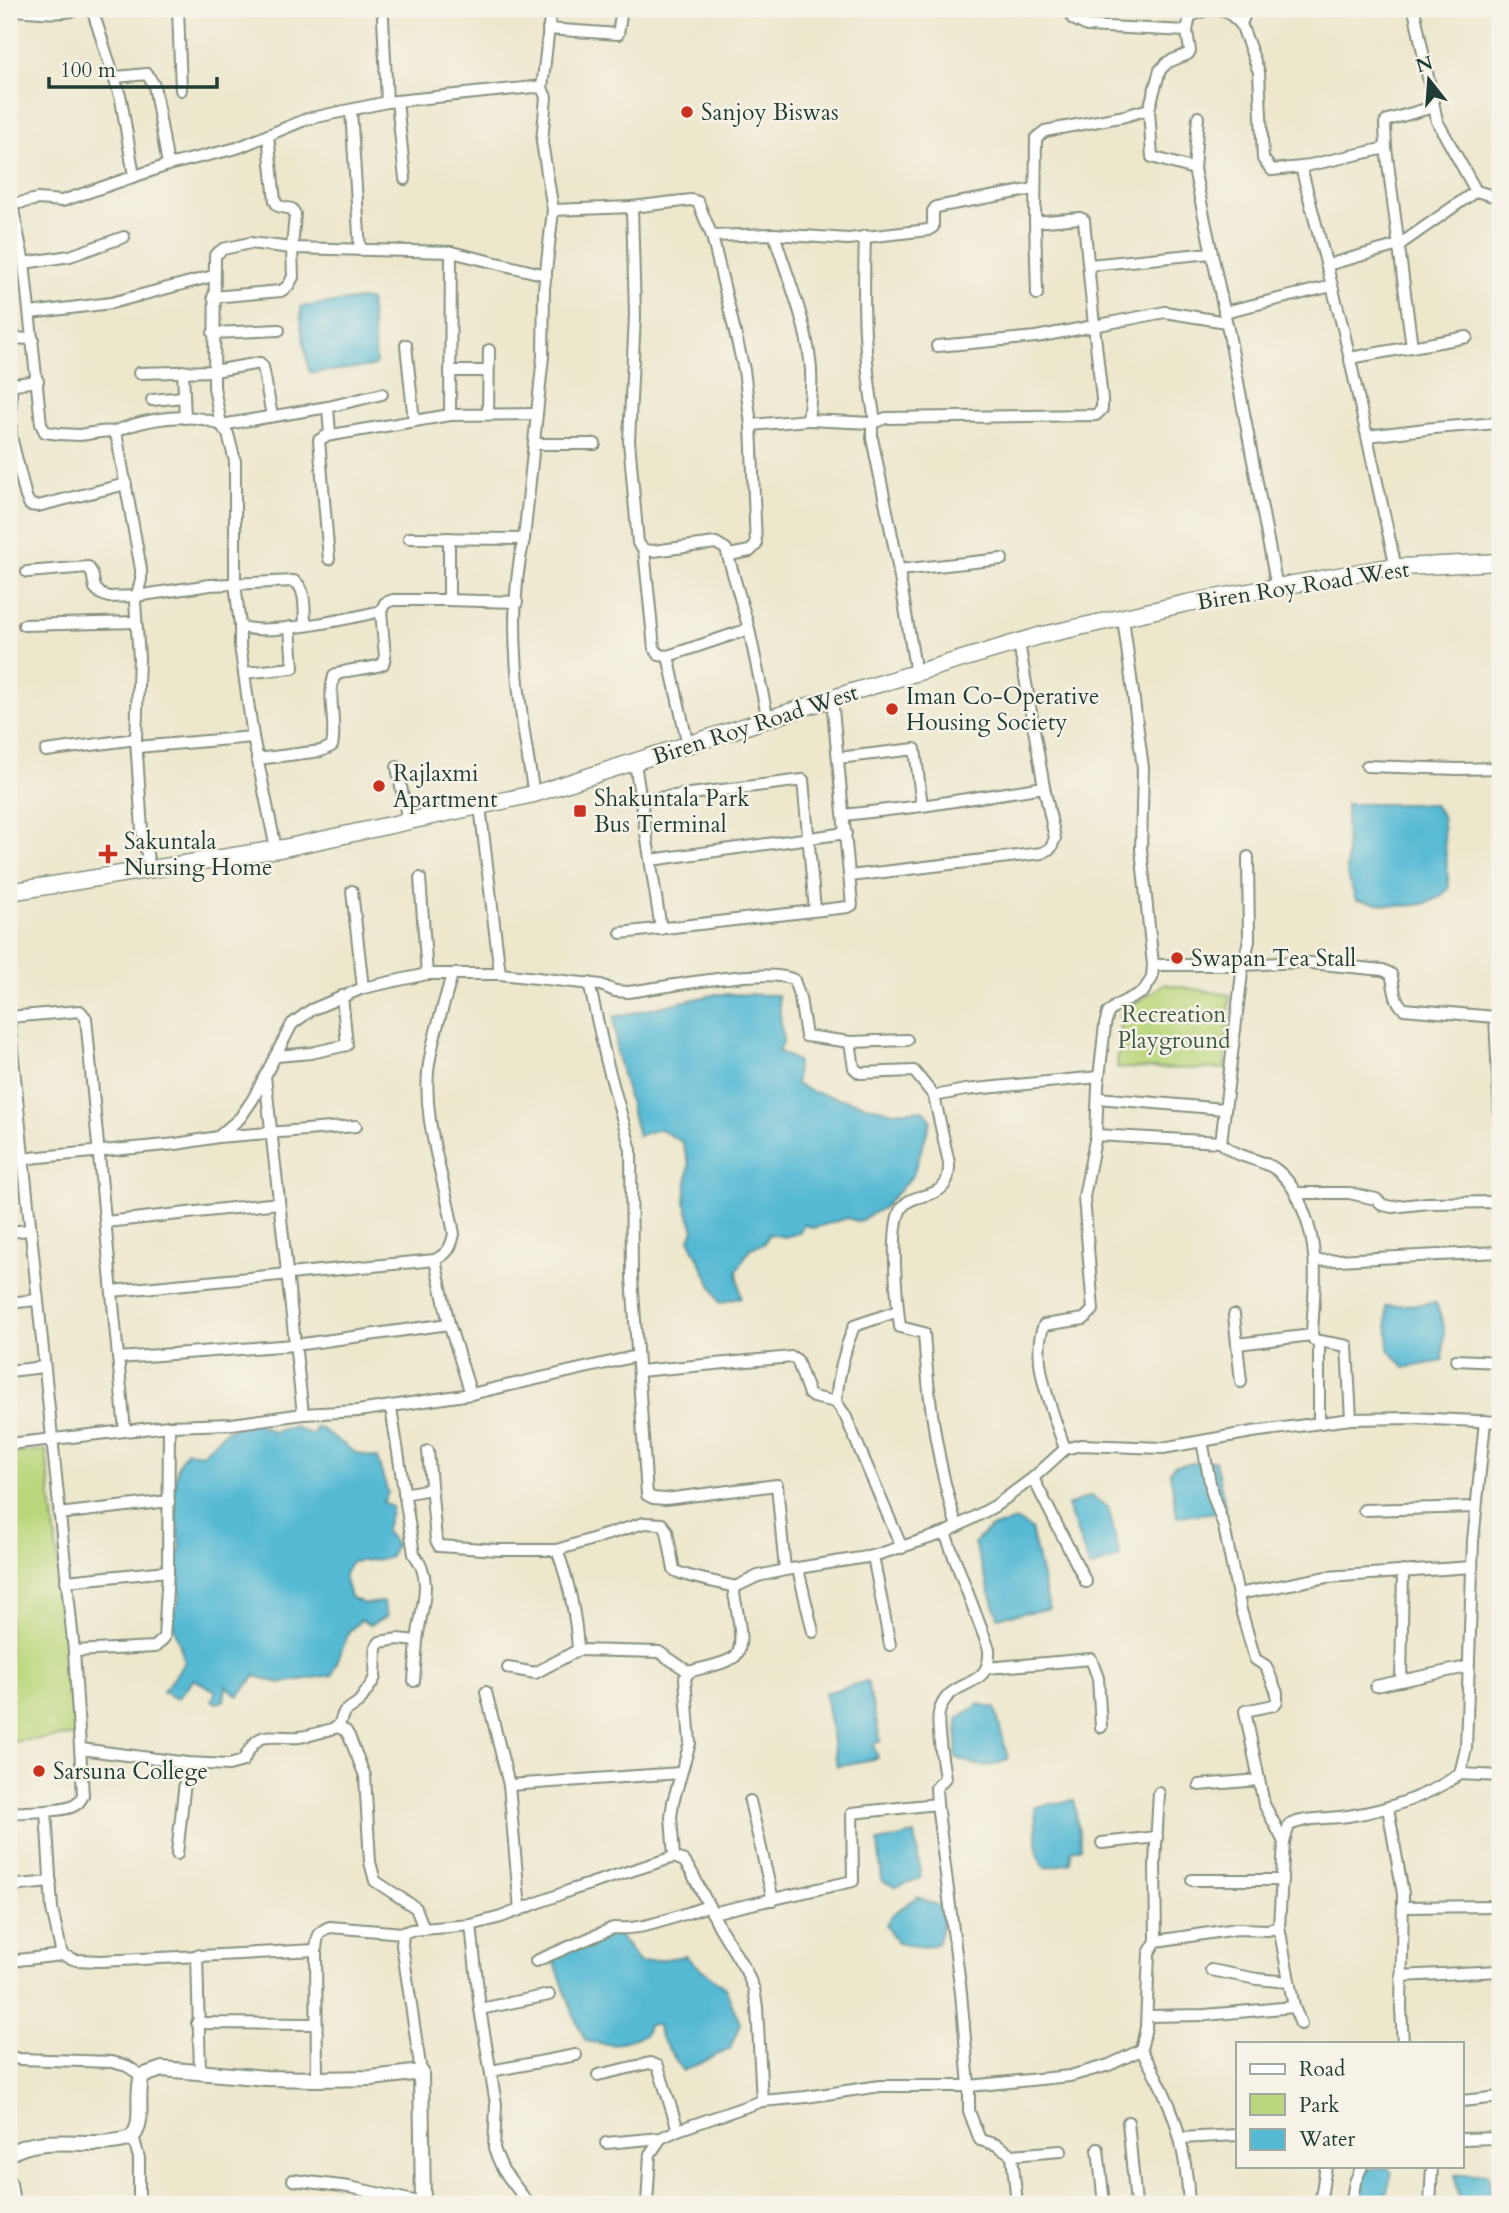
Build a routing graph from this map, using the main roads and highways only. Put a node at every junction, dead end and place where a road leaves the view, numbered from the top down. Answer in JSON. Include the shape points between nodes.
{"nodes":[{"id":1,"x":1500,"y":562,"type":"edge"},
{"id":2,"x":9,"y":892,"type":"edge"}],
"edges":[{"from":1,"to":2,"type":"main road","name":"Biren Roy Road West","via":[[1395,568],[1187,603],[1039,636],[534,793],[276,849]]}]}
